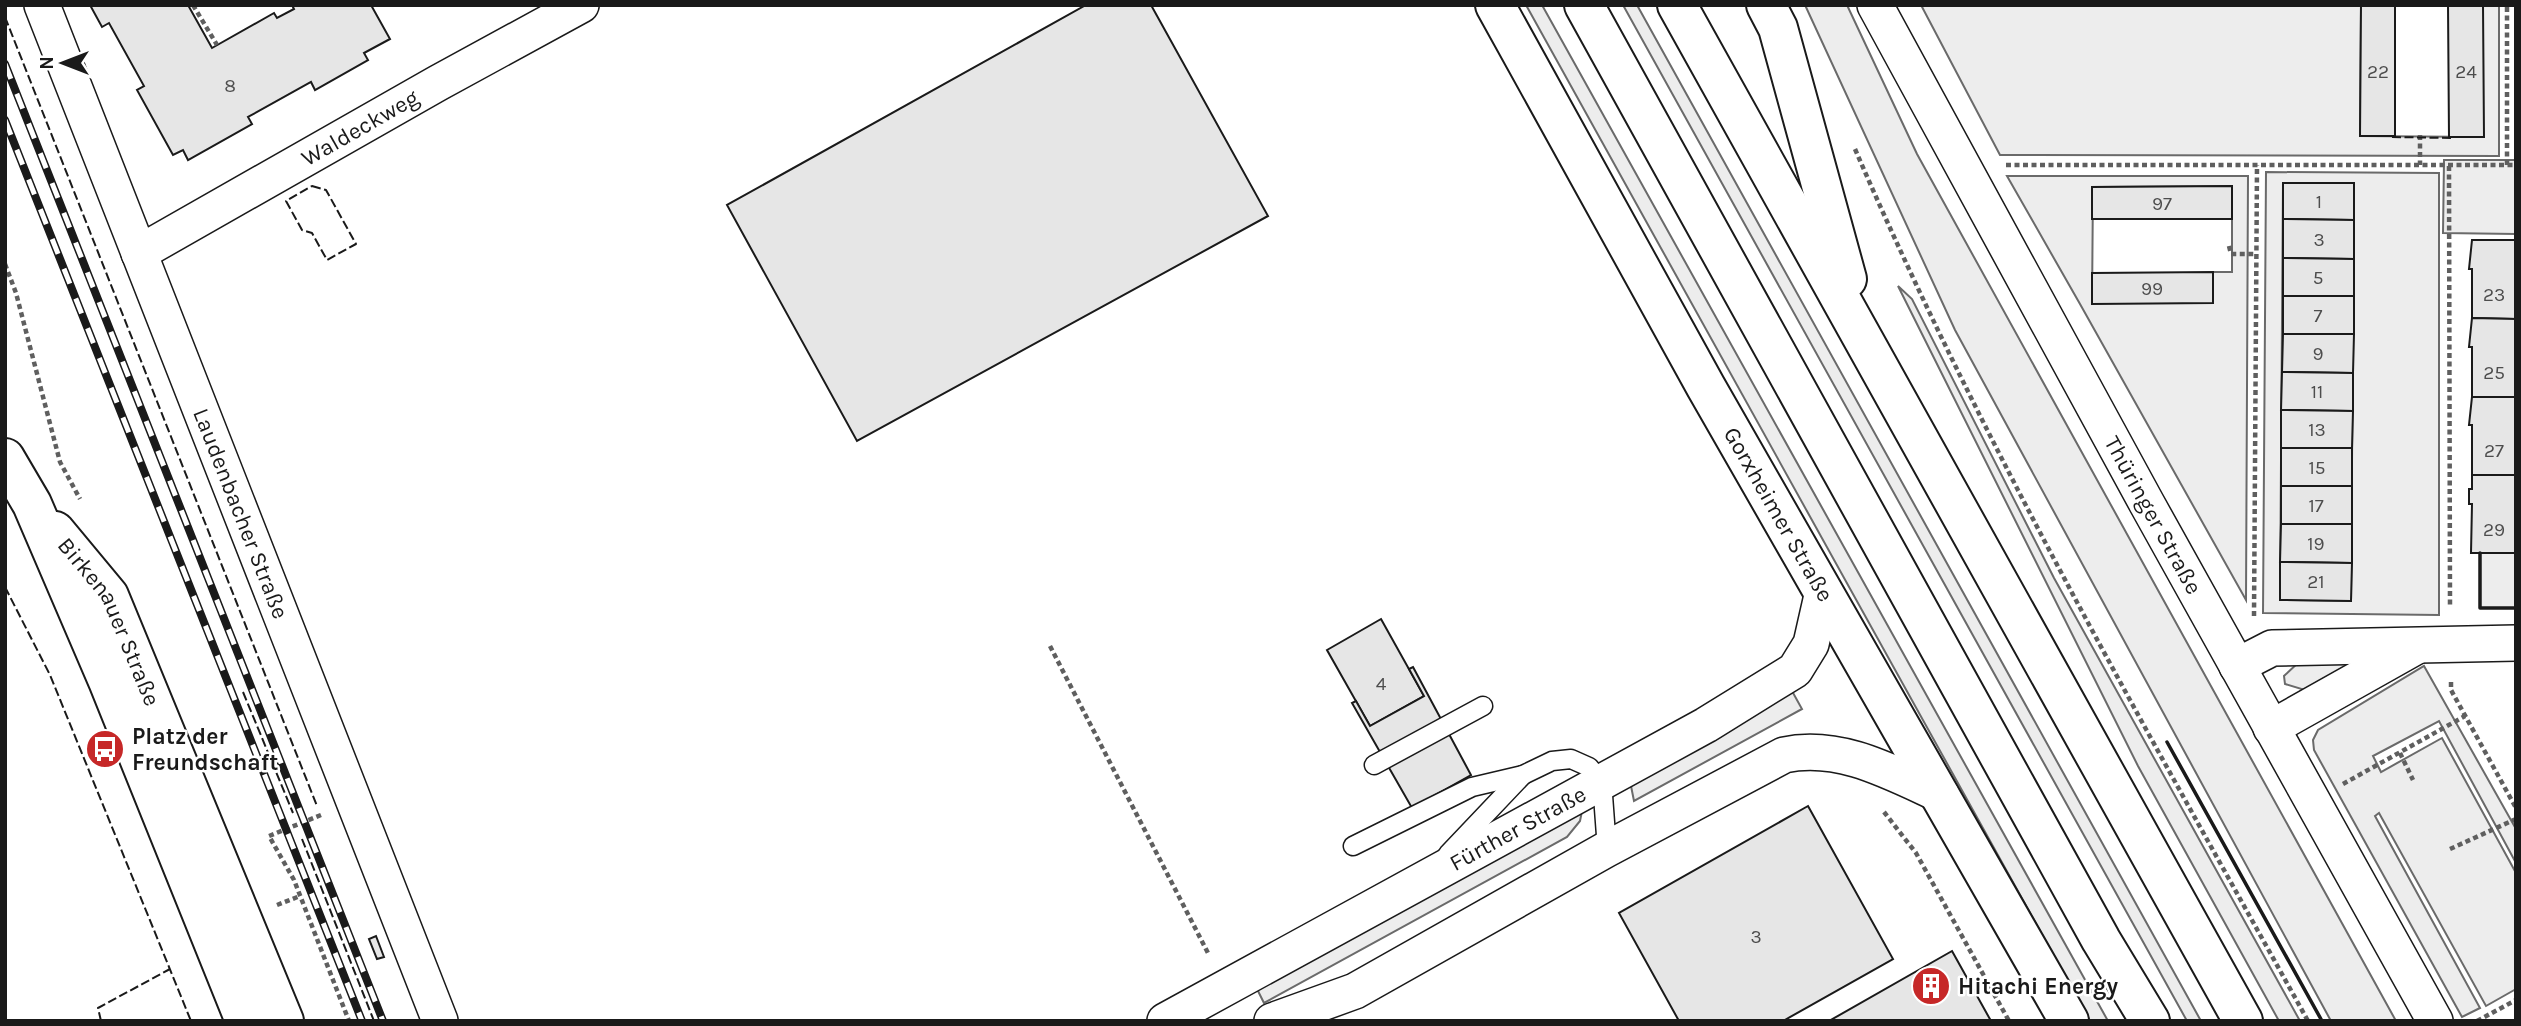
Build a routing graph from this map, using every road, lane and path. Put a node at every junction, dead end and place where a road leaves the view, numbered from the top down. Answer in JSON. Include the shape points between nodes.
{"nodes":[{"id":1,"x":42,"y":5,"type":"edge"},
{"id":2,"x":193,"y":5,"type":"edge"},
{"id":3,"x":581,"y":5,"type":"edge"},
{"id":4,"x":1494,"y":5,"type":"edge"},
{"id":5,"x":1584,"y":5,"type":"edge"},
{"id":6,"x":1677,"y":5,"type":"edge"},
{"id":7,"x":1766,"y":5,"type":"edge"},
{"id":8,"x":1875,"y":5,"type":"edge"},
{"id":9,"x":2507,"y":5,"type":"edge"},
{"id":10,"x":217,"y":46,"type":"dead end"},
{"id":11,"x":2420,"y":135,"type":"dead end"},
{"id":12,"x":1849,"y":137,"type":"dead end"},
{"id":13,"x":1997,"y":165,"type":"dead end"},
{"id":14,"x":2257,"y":165,"type":"junction"},
{"id":15,"x":2420,"y":165,"type":"junction"},
{"id":16,"x":2507,"y":165,"type":"junction"},
{"id":17,"x":2516,"y":165,"type":"edge"},
{"id":18,"x":2449,"y":166,"type":"junction"},
{"id":19,"x":2230,"y":246,"type":"dead end"},
{"id":20,"x":139,"y":253,"type":"junction"},
{"id":21,"x":2256,"y":254,"type":"junction"},
{"id":22,"x":5,"y":264,"type":"edge"},
{"id":23,"x":1863,"y":338,"type":"junction"},
{"id":24,"x":5,"y":457,"type":"edge"},
{"id":25,"x":32,"y":504,"type":"junction"},
{"id":26,"x":84,"y":508,"type":"dead end"},
{"id":27,"x":1823,"y":591,"type":"junction"},
{"id":28,"x":2437,"y":643,"type":"junction"},
{"id":29,"x":2516,"y":643,"type":"edge"},
{"id":30,"x":1050,"y":646,"type":"dead end"},
{"id":31,"x":2245,"y":661,"type":"junction"},
{"id":32,"x":1483,"y":706,"type":"dead end"},
{"id":33,"x":2465,"y":716,"type":"junction"},
{"id":34,"x":2271,"y":728,"type":"junction"},
{"id":35,"x":2400,"y":753,"type":"junction"},
{"id":36,"x":1374,"y":765,"type":"dead end"},
{"id":37,"x":1523,"y":775,"type":"junction"},
{"id":38,"x":2413,"y":780,"type":"dead end"},
{"id":39,"x":1602,"y":782,"type":"junction"},
{"id":40,"x":1941,"y":795,"type":"junction"},
{"id":41,"x":2312,"y":801,"type":"junction"},
{"id":42,"x":1877,"y":803,"type":"dead end"},
{"id":43,"x":2516,"y":808,"type":"edge"},
{"id":44,"x":322,"y":815,"type":"dead end"},
{"id":45,"x":2516,"y":819,"type":"edge"},
{"id":46,"x":1353,"y":846,"type":"dead end"},
{"id":47,"x":1607,"y":849,"type":"junction"},
{"id":48,"x":2450,"y":849,"type":"dead end"},
{"id":49,"x":1423,"y":880,"type":"junction"},
{"id":50,"x":1226,"y":988,"type":"junction"},
{"id":51,"x":2516,"y":1000,"type":"edge"},
{"id":52,"x":244,"y":1021,"type":"edge"},
{"id":53,"x":284,"y":1021,"type":"edge"},
{"id":54,"x":349,"y":1021,"type":"edge"},
{"id":55,"x":440,"y":1021,"type":"edge"},
{"id":56,"x":1165,"y":1021,"type":"edge"},
{"id":57,"x":1272,"y":1021,"type":"edge"},
{"id":58,"x":2009,"y":1021,"type":"edge"},
{"id":59,"x":2069,"y":1021,"type":"edge"},
{"id":60,"x":2150,"y":1021,"type":"edge"},
{"id":61,"x":2243,"y":1021,"type":"edge"},
{"id":62,"x":2308,"y":1021,"type":"edge"},
{"id":63,"x":2435,"y":1021,"type":"edge"},
{"id":64,"x":2477,"y":1021,"type":"edge"}],
"edges":[{"from":1,"to":20,"type":"street","name":"Laudenbacher Straße"},
{"from":2,"to":10,"type":"path"},
{"from":3,"to":20,"type":"street","name":"Waldeckweg"},
{"from":4,"to":27,"type":"main road","name":"Gorxheimer Straße"},
{"from":5,"to":60,"type":"main road"},
{"from":6,"to":23,"type":"main road"},
{"from":7,"to":23,"type":"main road","via":[[1778,28]]},
{"from":8,"to":31,"type":"street","name":"Thüringer Straße"},
{"from":9,"to":16,"type":"path"},
{"from":11,"to":15,"type":"path"},
{"from":12,"to":62,"type":"path","via":[[1914,285],[2060,574]]},
{"from":13,"to":14,"type":"path"},
{"from":14,"to":15,"type":"path"},
{"from":14,"to":21,"type":"path"},
{"from":15,"to":18,"type":"path"},
{"from":16,"to":17,"type":"path"},
{"from":16,"to":18,"type":"path"},
{"from":18,"to":28,"type":"path"},
{"from":19,"to":21,"type":"path","via":[[2231,254]]},
{"from":20,"to":55,"type":"street","name":"Laudenbacher Straße"},
{"from":21,"to":31,"type":"path"},
{"from":22,"to":26,"type":"path","via":[[60,462]]},
{"from":23,"to":61,"type":"main road"},
{"from":24,"to":25,"type":"main road","name":"Birkenauer Straße"},
{"from":25,"to":52,"type":"main road","name":"Birkenauer Straße"},
{"from":25,"to":53,"type":"main road","name":"Birkenauer Straße","via":[[109,596]]},
{"from":27,"to":39,"type":"street","name":"Fürther Straße","via":[[1811,644],[1795,670]]},
{"from":27,"to":40,"type":"main road","name":"Gorxheimer Straße"},
{"from":28,"to":29,"type":"street"},
{"from":28,"to":31,"type":"street","via":[[2272,648]]},
{"from":28,"to":33,"type":"path","via":[[2451,690]]},
{"from":28,"to":34,"type":"street"},
{"from":30,"to":50,"type":"path"},
{"from":31,"to":34,"type":"street","name":"Thüringer Straße"},
{"from":32,"to":36,"type":"lane"},
{"from":33,"to":35,"type":"path"},
{"from":33,"to":43,"type":"path"},
{"from":34,"to":41,"type":"street","name":"Thüringer Straße"},
{"from":35,"to":38,"type":"path"},
{"from":35,"to":41,"type":"path"},
{"from":37,"to":39,"type":"lane","via":[[1552,761],[1571,759],[1589,766]]},
{"from":37,"to":46,"type":"lane","via":[[1472,787]]},
{"from":37,"to":49,"type":"lane"},
{"from":39,"to":47,"type":"lane"},
{"from":39,"to":49,"type":"street","name":"Fürther Straße"},
{"from":40,"to":47,"type":"street","via":[[1885,769],[1809,750],[1784,755]]},
{"from":40,"to":59,"type":"main road","name":"Gorxheimer Straße"},
{"from":41,"to":63,"type":"street","name":"Thüringer Straße"},
{"from":42,"to":58,"type":"path","via":[[1916,853]]},
{"from":44,"to":54,"type":"path","via":[[269,836],[294,880]]},
{"from":45,"to":48,"type":"path"},
{"from":47,"to":57,"type":"street","via":[[1355,991]]},
{"from":49,"to":50,"type":"street","name":"Fürther Straße"},
{"from":50,"to":56,"type":"street","name":"Fürther Straße"},
{"from":51,"to":64,"type":"path"}]}
